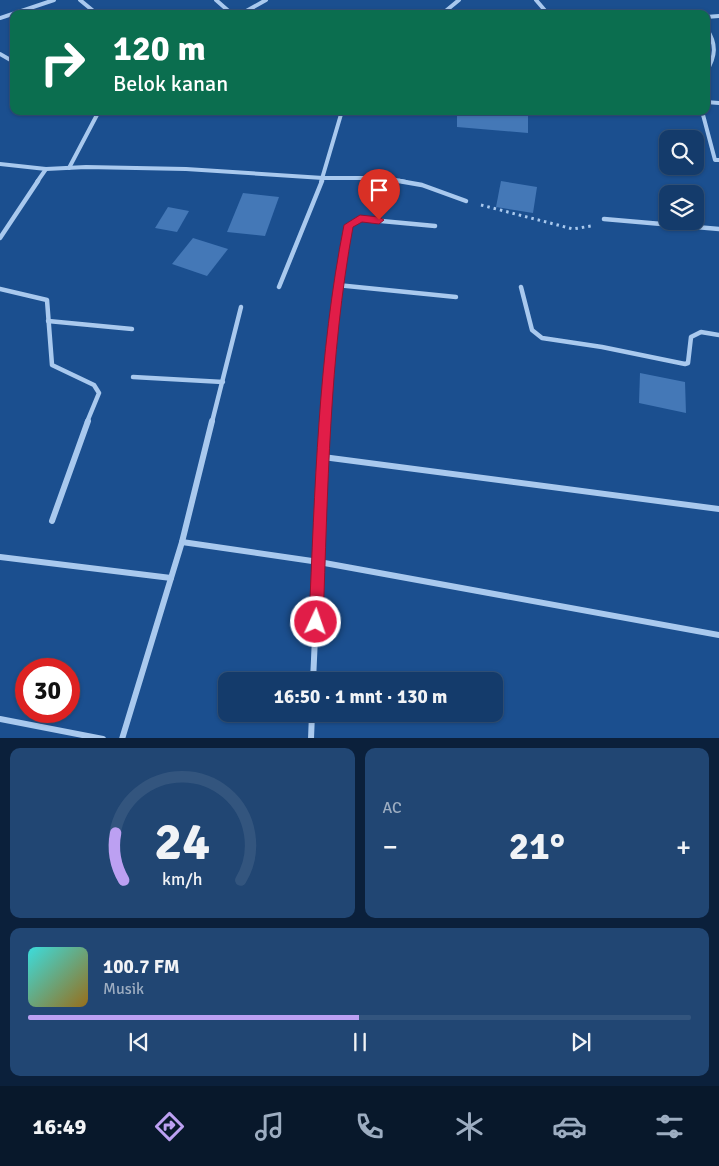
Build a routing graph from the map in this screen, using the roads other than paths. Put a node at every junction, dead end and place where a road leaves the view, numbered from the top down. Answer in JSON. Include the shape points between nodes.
{"nodes":[{"id":1,"x":54,"y":0,"type":"edge"},
{"id":2,"x":80,"y":0,"type":"edge"},
{"id":3,"x":216,"y":0,"type":"edge"},
{"id":4,"x":266,"y":0,"type":"edge"},
{"id":5,"x":459,"y":0,"type":"edge"},
{"id":6,"x":536,"y":0,"type":"edge"},
{"id":7,"x":24,"y":10,"type":"edge"},
{"id":8,"x":92,"y":10,"type":"edge"},
{"id":9,"x":227,"y":10,"type":"edge"},
{"id":10,"x":248,"y":10,"type":"edge"},
{"id":11,"x":447,"y":10,"type":"edge"},
{"id":12,"x":545,"y":10,"type":"edge"},
{"id":13,"x":710,"y":33,"type":"edge"},
{"id":14,"x":710,"y":66,"type":"edge"},
{"id":15,"x":97,"y":115,"type":"edge"},
{"id":16,"x":341,"y":115,"type":"edge"},
{"id":17,"x":703,"y":115,"type":"edge"},
{"id":18,"x":719,"y":160,"type":"edge"},
{"id":19,"x":0,"y":164,"type":"edge"},
{"id":20,"x":69,"y":168,"type":"junction"},
{"id":21,"x":46,"y":170,"type":"junction"},
{"id":22,"x":323,"y":178,"type":"junction"},
{"id":23,"x":466,"y":201,"type":"road end"},
{"id":24,"x":604,"y":219,"type":"road end"},
{"id":25,"x":435,"y":226,"type":"dead end"},
{"id":26,"x":719,"y":229,"type":"edge"},
{"id":27,"x":0,"y":238,"type":"edge"},
{"id":28,"x":337,"y":285,"type":"junction"},
{"id":29,"x":278,"y":286,"type":"dead end"},
{"id":30,"x":521,"y":287,"type":"dead end"},
{"id":31,"x":0,"y":289,"type":"edge"},
{"id":32,"x":456,"y":298,"type":"dead end"},
{"id":33,"x":241,"y":307,"type":"dead end"},
{"id":34,"x":48,"y":321,"type":"junction"},
{"id":35,"x":132,"y":329,"type":"dead end"},
{"id":36,"x":719,"y":335,"type":"edge"},
{"id":37,"x":132,"y":377,"type":"dead end"},
{"id":38,"x":223,"y":382,"type":"junction"},
{"id":39,"x":322,"y":457,"type":"junction"},
{"id":40,"x":719,"y":509,"type":"edge"},
{"id":41,"x":52,"y":522,"type":"dead end"},
{"id":42,"x":182,"y":542,"type":"junction"},
{"id":43,"x":0,"y":557,"type":"edge"},
{"id":44,"x":319,"y":562,"type":"junction"},
{"id":45,"x":171,"y":578,"type":"junction"},
{"id":46,"x":719,"y":635,"type":"edge"},
{"id":47,"x":313,"y":672,"type":"edge"},
{"id":48,"x":0,"y":719,"type":"edge"},
{"id":49,"x":312,"y":722,"type":"edge"},
{"id":50,"x":103,"y":738,"type":"edge"},
{"id":51,"x":122,"y":738,"type":"edge"},
{"id":52,"x":311,"y":738,"type":"edge"}],
"edges":[{"from":1,"to":7,"type":"street"},
{"from":2,"to":8,"type":"street"},
{"from":3,"to":9,"type":"street"},
{"from":4,"to":10,"type":"street"},
{"from":5,"to":11,"type":"street"},
{"from":6,"to":12,"type":"street"},
{"from":13,"to":14,"type":"street","via":[[714,38],[715,59]]},
{"from":15,"to":20,"type":"street"},
{"from":16,"to":22,"type":"street"},
{"from":17,"to":18,"type":"street","via":[[715,160]]},
{"from":19,"to":21,"type":"street"},
{"from":20,"to":21,"type":"street"},
{"from":20,"to":22,"type":"street","via":[[186,169]]},
{"from":21,"to":27,"type":"street"},
{"from":22,"to":23,"type":"street","via":[[385,178],[422,185]]},
{"from":22,"to":29,"type":"street"},
{"from":24,"to":26,"type":"street"},
{"from":25,"to":28,"type":"street","via":[[360,218],[354,221],[349,225]]},
{"from":28,"to":32,"type":"street"},
{"from":28,"to":39,"type":"street"},
{"from":30,"to":36,"type":"street","via":[[532,330],[542,338],[684,364],[688,363],[691,337],[696,332]]},
{"from":31,"to":34,"type":"street","via":[[47,300],[50,304]]},
{"from":33,"to":38,"type":"street"},
{"from":34,"to":35,"type":"street"},
{"from":34,"to":41,"type":"street","via":[[52,365],[94,385],[99,393]]},
{"from":37,"to":38,"type":"street"},
{"from":38,"to":42,"type":"street"},
{"from":39,"to":40,"type":"street"},
{"from":39,"to":44,"type":"street"},
{"from":42,"to":44,"type":"street"},
{"from":42,"to":45,"type":"street"},
{"from":43,"to":45,"type":"street"},
{"from":44,"to":46,"type":"street"},
{"from":44,"to":47,"type":"street"},
{"from":45,"to":51,"type":"street"},
{"from":48,"to":50,"type":"street"},
{"from":49,"to":52,"type":"street"}]}
